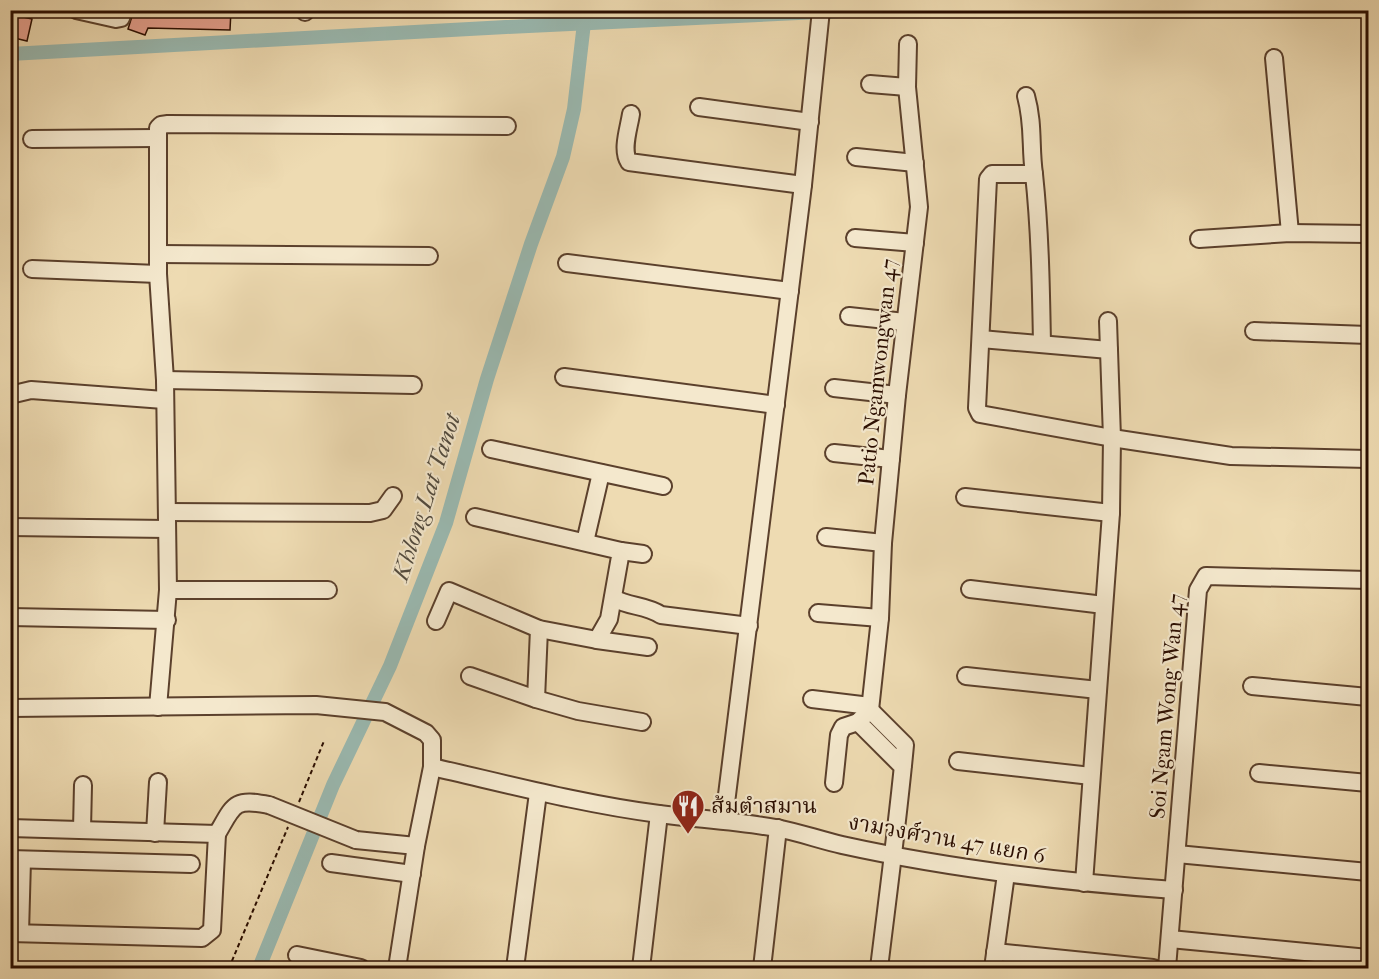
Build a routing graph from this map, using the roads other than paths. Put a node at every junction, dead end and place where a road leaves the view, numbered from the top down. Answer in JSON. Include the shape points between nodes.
{"nodes":[{"id":1,"x":76,"y":10,"type":"edge"},
{"id":2,"x":124,"y":10,"type":"edge"},
{"id":3,"x":821,"y":10,"type":"edge"},
{"id":4,"x":908,"y":44,"type":"dead end"},
{"id":5,"x":1274,"y":58,"type":"dead end"},
{"id":6,"x":870,"y":84,"type":"dead end"},
{"id":7,"x":907,"y":87,"type":"junction"},
{"id":8,"x":1026,"y":96,"type":"dead end"},
{"id":9,"x":699,"y":107,"type":"dead end"},
{"id":10,"x":631,"y":114,"type":"dead end"},
{"id":11,"x":810,"y":122,"type":"junction"},
{"id":12,"x":507,"y":126,"type":"dead end"},
{"id":13,"x":157,"y":138,"type":"junction"},
{"id":14,"x":32,"y":139,"type":"dead end"},
{"id":15,"x":856,"y":158,"type":"dead end"},
{"id":16,"x":915,"y":163,"type":"junction"},
{"id":17,"x":1034,"y":174,"type":"junction"},
{"id":18,"x":803,"y":185,"type":"junction"},
{"id":19,"x":1290,"y":233,"type":"junction"},
{"id":20,"x":1368,"y":234,"type":"edge"},
{"id":21,"x":855,"y":238,"type":"dead end"},
{"id":22,"x":1199,"y":240,"type":"dead end"},
{"id":23,"x":915,"y":243,"type":"junction"},
{"id":24,"x":159,"y":254,"type":"junction"},
{"id":25,"x":429,"y":256,"type":"dead end"},
{"id":26,"x":567,"y":263,"type":"dead end"},
{"id":27,"x":32,"y":269,"type":"dead end"},
{"id":28,"x":158,"y":274,"type":"junction"},
{"id":29,"x":790,"y":291,"type":"junction"},
{"id":30,"x":849,"y":316,"type":"dead end"},
{"id":31,"x":1108,"y":321,"type":"dead end"},
{"id":32,"x":905,"y":322,"type":"junction"},
{"id":33,"x":1254,"y":331,"type":"dead end"},
{"id":34,"x":1368,"y":335,"type":"edge"},
{"id":35,"x":981,"y":339,"type":"junction"},
{"id":36,"x":1042,"y":344,"type":"junction"},
{"id":37,"x":1108,"y":350,"type":"junction"},
{"id":38,"x":564,"y":377,"type":"dead end"},
{"id":39,"x":165,"y":380,"type":"junction"},
{"id":40,"x":413,"y":385,"type":"dead end"},
{"id":41,"x":834,"y":388,"type":"dead end"},
{"id":42,"x":10,"y":395,"type":"edge"},
{"id":43,"x":897,"y":395,"type":"junction"},
{"id":44,"x":164,"y":400,"type":"junction"},
{"id":45,"x":776,"y":405,"type":"junction"},
{"id":46,"x":1112,"y":438,"type":"junction"},
{"id":47,"x":491,"y":448,"type":"dead end"},
{"id":48,"x":834,"y":453,"type":"dead end"},
{"id":49,"x":891,"y":459,"type":"junction"},
{"id":50,"x":1368,"y":459,"type":"edge"},
{"id":51,"x":601,"y":473,"type":"junction"},
{"id":52,"x":663,"y":486,"type":"dead end"},
{"id":53,"x":393,"y":496,"type":"dead end"},
{"id":54,"x":965,"y":497,"type":"dead end"},
{"id":55,"x":167,"y":512,"type":"junction"},
{"id":56,"x":1111,"y":513,"type":"junction"},
{"id":57,"x":475,"y":517,"type":"dead end"},
{"id":58,"x":10,"y":527,"type":"edge"},
{"id":59,"x":167,"y":529,"type":"junction"},
{"id":60,"x":826,"y":537,"type":"dead end"},
{"id":61,"x":585,"y":542,"type":"junction"},
{"id":62,"x":884,"y":543,"type":"junction"},
{"id":63,"x":621,"y":551,"type":"junction"},
{"id":64,"x":642,"y":554,"type":"dead end"},
{"id":65,"x":1368,"y":580,"type":"edge"},
{"id":66,"x":970,"y":589,"type":"dead end"},
{"id":67,"x":168,"y":590,"type":"junction"},
{"id":68,"x":328,"y":590,"type":"dead end"},
{"id":69,"x":613,"y":598,"type":"junction"},
{"id":70,"x":1104,"y":605,"type":"junction"},
{"id":71,"x":818,"y":613,"type":"dead end"},
{"id":72,"x":661,"y":615,"type":"junction"},
{"id":73,"x":10,"y":617,"type":"edge"},
{"id":74,"x":880,"y":618,"type":"junction"},
{"id":75,"x":609,"y":619,"type":"junction"},
{"id":76,"x":167,"y":620,"type":"junction"},
{"id":77,"x":436,"y":621,"type":"dead end"},
{"id":78,"x":749,"y":626,"type":"junction"},
{"id":79,"x":539,"y":629,"type":"junction"},
{"id":80,"x":597,"y":640,"type":"junction"},
{"id":81,"x":648,"y":647,"type":"dead end"},
{"id":82,"x":470,"y":676,"type":"dead end"},
{"id":83,"x":966,"y":676,"type":"dead end"},
{"id":84,"x":1252,"y":686,"type":"dead end"},
{"id":85,"x":1098,"y":690,"type":"junction"},
{"id":86,"x":1368,"y":697,"type":"edge"},
{"id":87,"x":536,"y":699,"type":"junction"},
{"id":88,"x":812,"y":699,"type":"dead end"},
{"id":89,"x":158,"y":707,"type":"junction"},
{"id":90,"x":10,"y":708,"type":"edge"},
{"id":91,"x":870,"y":708,"type":"junction"},
{"id":92,"x":642,"y":722,"type":"dead end"},
{"id":93,"x":858,"y":722,"type":"junction"},
{"id":94,"x":958,"y":761,"type":"dead end"},
{"id":95,"x":432,"y":767,"type":"junction"},
{"id":96,"x":903,"y":768,"type":"junction"},
{"id":97,"x":1259,"y":773,"type":"dead end"},
{"id":98,"x":1091,"y":776,"type":"junction"},
{"id":99,"x":158,"y":782,"type":"dead end"},
{"id":100,"x":834,"y":783,"type":"dead end"},
{"id":101,"x":1368,"y":783,"type":"edge"},
{"id":102,"x":83,"y":785,"type":"dead end"},
{"id":103,"x":538,"y":793,"type":"junction"},
{"id":104,"x":659,"y":814,"type":"junction"},
{"id":105,"x":724,"y":819,"type":"junction"},
{"id":106,"x":10,"y":828,"type":"edge"},
{"id":107,"x":778,"y":828,"type":"junction"},
{"id":108,"x":82,"y":829,"type":"junction"},
{"id":109,"x":155,"y":833,"type":"junction"},
{"id":110,"x":217,"y":834,"type":"junction"},
{"id":111,"x":416,"y":846,"type":"junction"},
{"id":112,"x":894,"y":854,"type":"junction"},
{"id":113,"x":1177,"y":854,"type":"junction"},
{"id":114,"x":16,"y":860,"type":"edge"},
{"id":115,"x":331,"y":863,"type":"dead end"},
{"id":116,"x":191,"y":864,"type":"dead end"},
{"id":117,"x":1368,"y":872,"type":"edge"},
{"id":118,"x":412,"y":874,"type":"junction"},
{"id":119,"x":1006,"y":874,"type":"junction"},
{"id":120,"x":1084,"y":884,"type":"junction"},
{"id":121,"x":1174,"y":890,"type":"junction"},
{"id":122,"x":15,"y":933,"type":"edge"},
{"id":123,"x":1170,"y":939,"type":"junction"},
{"id":124,"x":995,"y":951,"type":"junction"},
{"id":125,"x":297,"y":955,"type":"dead end"},
{"id":126,"x":1368,"y":958,"type":"edge"},
{"id":127,"x":361,"y":969,"type":"edge"},
{"id":128,"x":397,"y":969,"type":"edge"},
{"id":129,"x":515,"y":969,"type":"edge"},
{"id":130,"x":641,"y":969,"type":"edge"},
{"id":131,"x":762,"y":969,"type":"edge"},
{"id":132,"x":879,"y":969,"type":"edge"},
{"id":133,"x":993,"y":969,"type":"edge"},
{"id":134,"x":1153,"y":969,"type":"edge"},
{"id":135,"x":1167,"y":969,"type":"edge"}],
"edges":[{"from":1,"to":2,"type":"street","via":[[119,19]]},
{"from":3,"to":11,"type":"street"},
{"from":4,"to":7,"type":"street","name":"Patio Ngamwongwan 47"},
{"from":5,"to":19,"type":"street"},
{"from":6,"to":7,"type":"street"},
{"from":7,"to":16,"type":"street","name":"Patio Ngamwongwan 47"},
{"from":8,"to":17,"type":"street","via":[[1033,129]]},
{"from":9,"to":11,"type":"street"},
{"from":10,"to":18,"type":"street","via":[[626,151],[629,162]]},
{"from":11,"to":18,"type":"street"},
{"from":12,"to":13,"type":"street","via":[[168,124],[158,128]]},
{"from":13,"to":14,"type":"street"},
{"from":13,"to":24,"type":"street"},
{"from":15,"to":16,"type":"street"},
{"from":16,"to":23,"type":"street","name":"Patio Ngamwongwan 47","via":[[919,207]]},
{"from":17,"to":35,"type":"street","via":[[998,173],[988,179]]},
{"from":17,"to":36,"type":"street","via":[[1040,228]]},
{"from":18,"to":29,"type":"street"},
{"from":19,"to":20,"type":"street"},
{"from":19,"to":22,"type":"street"},
{"from":21,"to":23,"type":"street"},
{"from":23,"to":32,"type":"street","name":"Patio Ngamwongwan 47"},
{"from":24,"to":25,"type":"street"},
{"from":24,"to":28,"type":"street"},
{"from":26,"to":29,"type":"street"},
{"from":27,"to":28,"type":"street"},
{"from":28,"to":39,"type":"street"},
{"from":29,"to":45,"type":"street"},
{"from":30,"to":32,"type":"street"},
{"from":31,"to":37,"type":"street"},
{"from":32,"to":43,"type":"street","name":"Patio Ngamwongwan 47"},
{"from":33,"to":34,"type":"street"},
{"from":35,"to":36,"type":"street"},
{"from":35,"to":46,"type":"street","via":[[977,408],[980,414]]},
{"from":36,"to":37,"type":"street"},
{"from":37,"to":46,"type":"street"},
{"from":38,"to":45,"type":"street"},
{"from":39,"to":40,"type":"street"},
{"from":39,"to":44,"type":"street"},
{"from":41,"to":43,"type":"street"},
{"from":42,"to":44,"type":"street","via":[[31,390]]},
{"from":43,"to":49,"type":"street","name":"Patio Ngamwongwan 47"},
{"from":44,"to":55,"type":"street"},
{"from":45,"to":78,"type":"street"},
{"from":46,"to":50,"type":"street","via":[[1231,456]]},
{"from":46,"to":56,"type":"street"},
{"from":47,"to":51,"type":"street"},
{"from":48,"to":49,"type":"street"},
{"from":49,"to":62,"type":"street","name":"Patio Ngamwongwan 47"},
{"from":51,"to":52,"type":"street"},
{"from":51,"to":61,"type":"street"},
{"from":53,"to":55,"type":"street","via":[[383,510],[370,513]]},
{"from":54,"to":56,"type":"street"},
{"from":55,"to":59,"type":"street"},
{"from":56,"to":70,"type":"street"},
{"from":57,"to":61,"type":"street"},
{"from":58,"to":59,"type":"street"},
{"from":59,"to":67,"type":"street"},
{"from":60,"to":62,"type":"street"},
{"from":61,"to":63,"type":"street"},
{"from":62,"to":74,"type":"street","name":"Patio Ngamwongwan 47"},
{"from":63,"to":64,"type":"street"},
{"from":63,"to":69,"type":"street"},
{"from":65,"to":113,"type":"street","name":"Soi Ngam Wong Wan 47","via":[[1233,575],[1206,576],[1201,581]]},
{"from":66,"to":70,"type":"street"},
{"from":67,"to":68,"type":"street"},
{"from":67,"to":76,"type":"street"},
{"from":69,"to":72,"type":"street"},
{"from":69,"to":75,"type":"street"},
{"from":70,"to":85,"type":"street"},
{"from":71,"to":74,"type":"street"},
{"from":72,"to":75,"type":"street","via":[[651,618],[623,614]]},
{"from":72,"to":78,"type":"street"},
{"from":73,"to":76,"type":"street"},
{"from":74,"to":91,"type":"street","name":"Patio Ngamwongwan 47"},
{"from":75,"to":80,"type":"street"},
{"from":76,"to":89,"type":"street"},
{"from":77,"to":79,"type":"street","via":[[449,591]]},
{"from":78,"to":105,"type":"street"},
{"from":79,"to":80,"type":"street"},
{"from":79,"to":87,"type":"street"},
{"from":80,"to":81,"type":"street"},
{"from":82,"to":87,"type":"street"},
{"from":83,"to":85,"type":"street"},
{"from":84,"to":86,"type":"street"},
{"from":85,"to":98,"type":"street"},
{"from":87,"to":92,"type":"street"},
{"from":88,"to":91,"type":"street"},
{"from":89,"to":90,"type":"street"},
{"from":89,"to":95,"type":"street","via":[[316,705],[385,712],[432,740]]},
{"from":91,"to":93,"type":"street"},
{"from":91,"to":96,"type":"street","via":[[905,745]]},
{"from":93,"to":96,"type":"street"},
{"from":93,"to":100,"type":"street","via":[[843,727],[839,735]]},
{"from":94,"to":98,"type":"street"},
{"from":95,"to":103,"type":"street","name":"งามวงศ์วาน 47 แยก 6"},
{"from":95,"to":111,"type":"street"},
{"from":96,"to":112,"type":"street"},
{"from":97,"to":101,"type":"street"},
{"from":98,"to":120,"type":"street"},
{"from":99,"to":109,"type":"street"},
{"from":102,"to":108,"type":"street"},
{"from":103,"to":104,"type":"street","name":"งามวงศ์วาน 47 แยก 6"},
{"from":103,"to":129,"type":"street"},
{"from":104,"to":105,"type":"street","name":"งามวงศ์วาน 47 แยก 6"},
{"from":104,"to":130,"type":"street"},
{"from":105,"to":107,"type":"street","name":"งามวงศ์วาน 47 แยก 6"},
{"from":106,"to":108,"type":"street"},
{"from":107,"to":112,"type":"street","name":"งามวงศ์วาน 47 แยก 6"},
{"from":107,"to":131,"type":"street"},
{"from":108,"to":109,"type":"street"},
{"from":109,"to":110,"type":"street"},
{"from":110,"to":111,"type":"street","bridge":true,"via":[[233,807],[247,801],[269,805],[356,840]]},
{"from":110,"to":122,"type":"street","via":[[212,930],[202,938]]},
{"from":111,"to":118,"type":"street"},
{"from":112,"to":119,"type":"street","name":"งามวงศ์วาน 47 แยก 6"},
{"from":112,"to":132,"type":"street"},
{"from":113,"to":117,"type":"street"},
{"from":113,"to":121,"type":"street","name":"Soi Ngam Wong Wan 47"},
{"from":114,"to":116,"type":"street"},
{"from":114,"to":122,"type":"street"},
{"from":115,"to":118,"type":"street"},
{"from":118,"to":128,"type":"street"},
{"from":119,"to":120,"type":"street","name":"งามวงศ์วาน 47 แยก 6"},
{"from":119,"to":124,"type":"street"},
{"from":120,"to":121,"type":"street","name":"งามวงศ์วาน 47 แยก 6"},
{"from":121,"to":123,"type":"street","name":"Soi Ngam Wong Wan 47"},
{"from":123,"to":126,"type":"street"},
{"from":123,"to":135,"type":"street","name":"Soi Ngam Wong Wan 47"},
{"from":124,"to":133,"type":"street"},
{"from":124,"to":134,"type":"street"},
{"from":125,"to":127,"type":"street"}]}
